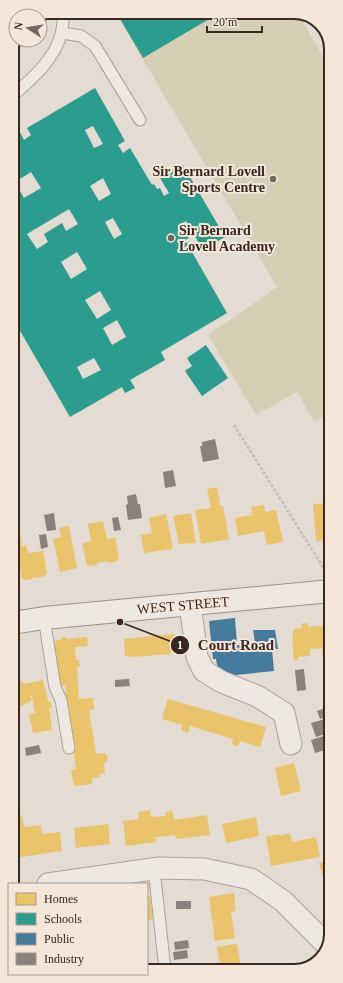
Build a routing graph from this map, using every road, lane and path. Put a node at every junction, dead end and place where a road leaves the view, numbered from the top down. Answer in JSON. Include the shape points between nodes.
{"nodes":[{"id":1,"x":63,"y":19,"type":"edge"},
{"id":2,"x":62,"y":33,"type":"junction"},
{"id":3,"x":19,"y":90,"type":"edge"},
{"id":4,"x":140,"y":120,"type":"dead end"},
{"id":5,"x":234,"y":425,"type":"dead end"},
{"id":6,"x":324,"y":574,"type":"edge"},
{"id":7,"x":324,"y":583,"type":"edge"},
{"id":8,"x":190,"y":604,"type":"junction"},
{"id":9,"x":44,"y":618,"type":"junction"},
{"id":10,"x":19,"y":622,"type":"edge"},
{"id":11,"x":291,"y":744,"type":"dead end"},
{"id":12,"x":69,"y":748,"type":"dead end"},
{"id":13,"x":154,"y":869,"type":"junction"},
{"id":14,"x":55,"y":883,"type":"edge"},
{"id":15,"x":322,"y":941,"type":"edge"},
{"id":16,"x":164,"y":964,"type":"edge"}],
"edges":[{"from":1,"to":2,"type":"lane"},
{"from":2,"to":3,"type":"lane","via":[[54,53]]},
{"from":2,"to":4,"type":"lane","via":[[81,36],[95,46]]},
{"from":5,"to":6,"type":"path"},
{"from":7,"to":8,"type":"street","name":"WEST STREET"},
{"from":8,"to":9,"type":"street","name":"WEST STREET"},
{"from":8,"to":11,"type":"street","via":[[197,657],[204,671],[222,682],[257,696],[284,713]]},
{"from":9,"to":10,"type":"street","name":"WEST STREET"},
{"from":9,"to":12,"type":"lane","via":[[55,687],[61,700]]},
{"from":13,"to":14,"type":"street"},
{"from":13,"to":15,"type":"street","via":[[204,869],[251,879],[284,901]]},
{"from":13,"to":16,"type":"lane"}]}
